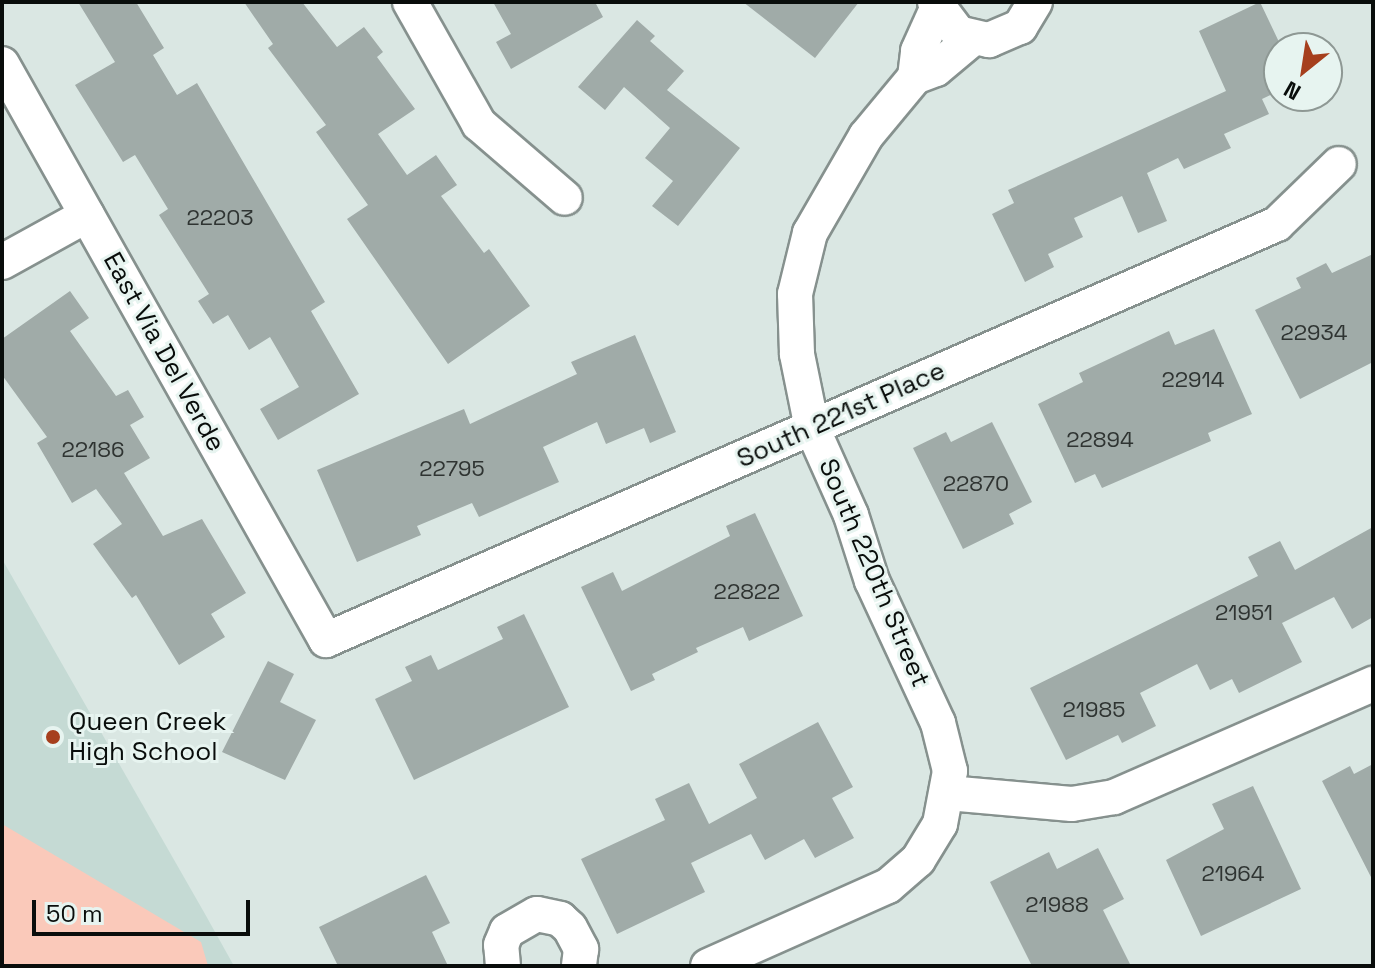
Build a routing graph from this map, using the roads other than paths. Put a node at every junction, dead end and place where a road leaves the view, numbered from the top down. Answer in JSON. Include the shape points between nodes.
{"nodes":[{"id":1,"x":410,"y":2,"type":"edge"},
{"id":2,"x":1035,"y":2,"type":"edge"},
{"id":3,"x":936,"y":5,"type":"edge"},
{"id":4,"x":973,"y":38,"type":"junction"},
{"id":5,"x":2,"y":64,"type":"edge"},
{"id":6,"x":915,"y":77,"type":"junction"},
{"id":7,"x":1339,"y":164,"type":"dead end"},
{"id":8,"x":565,"y":198,"type":"dead end"},
{"id":9,"x":87,"y":215,"type":"junction"},
{"id":10,"x":2,"y":262,"type":"edge"},
{"id":11,"x":812,"y":428,"type":"junction"},
{"id":12,"x":326,"y":640,"type":"joint"},
{"id":13,"x":1373,"y":684,"type":"edge"},
{"id":14,"x":948,"y":793,"type":"junction"},
{"id":15,"x":503,"y":966,"type":"edge"},
{"id":16,"x":579,"y":966,"type":"edge"},
{"id":17,"x":708,"y":966,"type":"edge"}],
"edges":[{"from":1,"to":8,"type":"street","via":[[479,124]]},
{"from":2,"to":4,"type":"street","via":[[1020,27],[1006,36]]},
{"from":3,"to":4,"type":"street","via":[[958,33]]},
{"from":3,"to":6,"type":"street","name":"South 220th Street","via":[[918,51]]},
{"from":4,"to":6,"type":"street","name":"South 220th Street","via":[[936,69]]},
{"from":5,"to":9,"type":"street","name":"East Via Del Verde"},
{"from":6,"to":11,"type":"street","name":"South 220th Street","via":[[866,136],[810,233],[795,294],[797,354]]},
{"from":7,"to":11,"type":"street","name":"South 221st Place","via":[[1277,224]]},
{"from":9,"to":10,"type":"street"},
{"from":9,"to":12,"type":"street","name":"East Via Del Verde"},
{"from":11,"to":12,"type":"street","name":"South 221st Place"},
{"from":11,"to":14,"type":"street","name":"South 220th Street","via":[[851,515],[872,581],[938,723],[950,771]]},
{"from":13,"to":14,"type":"street","via":[[1114,797],[1072,804]]},
{"from":14,"to":17,"type":"street","name":"South 220th Street","via":[[940,824],[918,860],[888,886]]},
{"from":15,"to":16,"type":"street","via":[[501,945],[507,931],[537,914],[560,919],[570,928],[581,949]]}]}
